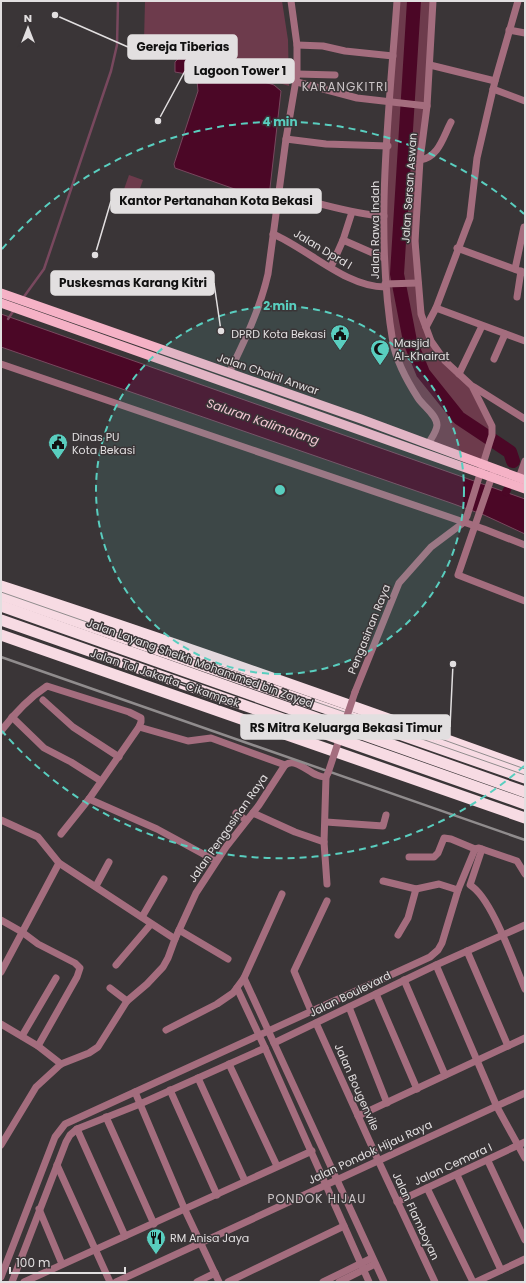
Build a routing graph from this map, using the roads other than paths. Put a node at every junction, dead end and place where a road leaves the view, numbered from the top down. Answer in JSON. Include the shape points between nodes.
{"nodes":[{"id":1,"x":291,"y":1,"type":"edge"},
{"id":2,"x":397,"y":1,"type":"edge"},
{"id":3,"x":433,"y":1,"type":"edge"},
{"id":4,"x":518,"y":1,"type":"edge"},
{"id":5,"x":509,"y":30,"type":"junction"},
{"id":6,"x":525,"y":33,"type":"edge"},
{"id":7,"x":297,"y":45,"type":"junction"},
{"id":8,"x":393,"y":56,"type":"junction"},
{"id":9,"x":430,"y":65,"type":"junction"},
{"id":10,"x":297,"y":74,"type":"junction"},
{"id":11,"x":335,"y":75,"type":"dead end"},
{"id":12,"x":495,"y":81,"type":"junction"},
{"id":13,"x":297,"y":82,"type":"junction"},
{"id":14,"x":493,"y":89,"type":"junction"},
{"id":15,"x":525,"y":101,"type":"edge"},
{"id":16,"x":390,"y":102,"type":"junction"},
{"id":17,"x":427,"y":106,"type":"junction"},
{"id":18,"x":451,"y":122,"type":"dead end"},
{"id":19,"x":286,"y":139,"type":"junction"},
{"id":20,"x":388,"y":146,"type":"junction"},
{"id":21,"x":420,"y":160,"type":"junction"},
{"id":22,"x":278,"y":195,"type":"junction"},
{"id":23,"x":352,"y":212,"type":"junction"},
{"id":24,"x":384,"y":216,"type":"junction"},
{"id":25,"x":524,"y":227,"type":"dead end"},
{"id":26,"x":273,"y":234,"type":"junction"},
{"id":27,"x":343,"y":240,"type":"junction"},
{"id":28,"x":457,"y":248,"type":"junction"},
{"id":29,"x":384,"y":258,"type":"junction"},
{"id":30,"x":330,"y":267,"type":"junction"},
{"id":31,"x":520,"y":271,"type":"edge"},
{"id":32,"x":414,"y":283,"type":"junction"},
{"id":33,"x":388,"y":285,"type":"junction"},
{"id":34,"x":1,"y":293,"type":"edge"},
{"id":35,"x":517,"y":297,"type":"dead end"},
{"id":36,"x":6,"y":301,"type":"edge"},
{"id":37,"x":436,"y":308,"type":"junction"},
{"id":38,"x":482,"y":326,"type":"junction"},
{"id":39,"x":426,"y":327,"type":"junction"},
{"id":40,"x":106,"y":329,"type":"junction"},
{"id":41,"x":504,"y":334,"type":"junction"},
{"id":42,"x":102,"y":338,"type":"junction"},
{"id":43,"x":525,"y":341,"type":"edge"},
{"id":44,"x":494,"y":360,"type":"dead end"},
{"id":45,"x":1,"y":364,"type":"edge"},
{"id":46,"x":229,"y":373,"type":"junction"},
{"id":47,"x":459,"y":374,"type":"junction"},
{"id":48,"x":225,"y":382,"type":"junction"},
{"id":49,"x":472,"y":386,"type":"junction"},
{"id":50,"x":492,"y":400,"type":"junction"},
{"id":51,"x":485,"y":411,"type":"junction"},
{"id":52,"x":361,"y":419,"type":"junction"},
{"id":53,"x":525,"y":419,"type":"edge"},
{"id":54,"x":357,"y":429,"type":"junction"},
{"id":55,"x":428,"y":444,"type":"junction"},
{"id":56,"x":525,"y":461,"type":"edge"},
{"id":57,"x":482,"y":473,"type":"junction"},
{"id":58,"x":492,"y":476,"type":"junction"},
{"id":59,"x":522,"y":479,"type":"edge"},
{"id":60,"x":525,"y":489,"type":"edge"},
{"id":61,"x":465,"y":520,"type":"junction"},
{"id":62,"x":474,"y":526,"type":"junction"},
{"id":63,"x":525,"y":545,"type":"edge"},
{"id":64,"x":1,"y":586,"type":"edge"},
{"id":65,"x":1,"y":595,"type":"edge"},
{"id":66,"x":525,"y":601,"type":"edge"},
{"id":67,"x":1,"y":606,"type":"edge"},
{"id":68,"x":1,"y":620,"type":"edge"},
{"id":69,"x":1,"y":635,"type":"edge"},
{"id":70,"x":43,"y":700,"type":"dead end"},
{"id":71,"x":12,"y":717,"type":"junction"},
{"id":72,"x":139,"y":727,"type":"junction"},
{"id":73,"x":1,"y":731,"type":"edge"},
{"id":74,"x":119,"y":756,"type":"junction"},
{"id":75,"x":285,"y":765,"type":"junction"},
{"id":76,"x":525,"y":768,"type":"edge"},
{"id":77,"x":327,"y":775,"type":"junction"},
{"id":78,"x":525,"y":778,"type":"edge"},
{"id":79,"x":101,"y":782,"type":"junction"},
{"id":80,"x":525,"y":792,"type":"edge"},
{"id":81,"x":88,"y":799,"type":"junction"},
{"id":82,"x":525,"y":804,"type":"edge"},
{"id":83,"x":236,"y":813,"type":"dead end"},
{"id":84,"x":253,"y":813,"type":"junction"},
{"id":85,"x":386,"y":815,"type":"dead end"},
{"id":86,"x":520,"y":816,"type":"edge"},
{"id":87,"x":1,"y":820,"type":"edge"},
{"id":88,"x":246,"y":820,"type":"junction"},
{"id":89,"x":525,"y":821,"type":"edge"},
{"id":90,"x":326,"y":822,"type":"junction"},
{"id":91,"x":61,"y":834,"type":"dead end"},
{"id":92,"x":324,"y":842,"type":"junction"},
{"id":93,"x":478,"y":849,"type":"junction"},
{"id":94,"x":409,"y":857,"type":"dead end"},
{"id":95,"x":216,"y":861,"type":"junction"},
{"id":96,"x":59,"y":862,"type":"junction"},
{"id":97,"x":109,"y":862,"type":"dead end"},
{"id":98,"x":525,"y":874,"type":"edge"},
{"id":99,"x":164,"y":879,"type":"dead end"},
{"id":100,"x":383,"y":882,"type":"dead end"},
{"id":101,"x":327,"y":884,"type":"dead end"},
{"id":102,"x":96,"y":886,"type":"junction"},
{"id":103,"x":416,"y":889,"type":"junction"},
{"id":104,"x":458,"y":890,"type":"junction"},
{"id":105,"x":282,"y":894,"type":"dead end"},
{"id":106,"x":327,"y":901,"type":"dead end"},
{"id":107,"x":142,"y":917,"type":"junction"},
{"id":108,"x":1,"y":920,"type":"edge"},
{"id":109,"x":151,"y":924,"type":"junction"},
{"id":110,"x":525,"y":925,"type":"edge"},
{"id":111,"x":179,"y":930,"type":"junction"},
{"id":112,"x":22,"y":932,"type":"junction"},
{"id":113,"x":398,"y":935,"type":"dead end"},
{"id":114,"x":501,"y":935,"type":"junction"},
{"id":115,"x":175,"y":938,"type":"junction"},
{"id":116,"x":467,"y":951,"type":"junction"},
{"id":117,"x":4,"y":958,"type":"edge"},
{"id":118,"x":228,"y":959,"type":"dead end"},
{"id":119,"x":116,"y":965,"type":"dead end"},
{"id":120,"x":436,"y":965,"type":"junction"},
{"id":121,"x":1,"y":972,"type":"edge"},
{"id":122,"x":56,"y":978,"type":"dead end"},
{"id":123,"x":244,"y":978,"type":"junction"},
{"id":124,"x":404,"y":980,"type":"junction"},
{"id":125,"x":110,"y":988,"type":"dead end"},
{"id":126,"x":237,"y":988,"type":"junction"},
{"id":127,"x":525,"y":989,"type":"edge"},
{"id":128,"x":376,"y":994,"type":"junction"},
{"id":129,"x":127,"y":1002,"type":"junction"},
{"id":130,"x":349,"y":1007,"type":"junction"},
{"id":131,"x":311,"y":1011,"type":"junction"},
{"id":132,"x":316,"y":1023,"type":"junction"},
{"id":133,"x":1,"y":1024,"type":"edge"},
{"id":134,"x":166,"y":1030,"type":"dead end"},
{"id":135,"x":269,"y":1032,"type":"junction"},
{"id":136,"x":22,"y":1036,"type":"junction"},
{"id":137,"x":260,"y":1036,"type":"junction"},
{"id":138,"x":525,"y":1038,"type":"edge"},
{"id":139,"x":274,"y":1043,"type":"junction"},
{"id":140,"x":38,"y":1046,"type":"junction"},
{"id":141,"x":508,"y":1046,"type":"junction"},
{"id":142,"x":265,"y":1048,"type":"junction"},
{"id":143,"x":477,"y":1060,"type":"junction"},
{"id":144,"x":61,"y":1064,"type":"junction"},
{"id":145,"x":229,"y":1064,"type":"junction"},
{"id":146,"x":445,"y":1075,"type":"junction"},
{"id":147,"x":198,"y":1078,"type":"junction"},
{"id":148,"x":417,"y":1089,"type":"junction"},
{"id":149,"x":170,"y":1090,"type":"junction"},
{"id":150,"x":135,"y":1092,"type":"junction"},
{"id":151,"x":525,"y":1093,"type":"edge"},
{"id":152,"x":387,"y":1103,"type":"junction"},
{"id":153,"x":140,"y":1104,"type":"junction"},
{"id":154,"x":497,"y":1107,"type":"junction"},
{"id":155,"x":358,"y":1116,"type":"junction"},
{"id":156,"x":106,"y":1117,"type":"junction"},
{"id":157,"x":77,"y":1129,"type":"junction"},
{"id":158,"x":522,"y":1144,"type":"edge"},
{"id":159,"x":1,"y":1146,"type":"edge"},
{"id":160,"x":312,"y":1151,"type":"junction"},
{"id":161,"x":525,"y":1158,"type":"edge"},
{"id":162,"x":378,"y":1160,"type":"junction"},
{"id":163,"x":488,"y":1161,"type":"junction"},
{"id":164,"x":57,"y":1165,"type":"junction"},
{"id":165,"x":277,"y":1166,"type":"junction"},
{"id":166,"x":457,"y":1175,"type":"junction"},
{"id":167,"x":336,"y":1180,"type":"junction"},
{"id":168,"x":245,"y":1181,"type":"junction"},
{"id":169,"x":326,"y":1185,"type":"junction"},
{"id":170,"x":427,"y":1188,"type":"junction"},
{"id":171,"x":217,"y":1194,"type":"junction"},
{"id":172,"x":397,"y":1202,"type":"junction"},
{"id":173,"x":39,"y":1209,"type":"junction"},
{"id":174,"x":185,"y":1210,"type":"junction"},
{"id":175,"x":154,"y":1224,"type":"junction"},
{"id":176,"x":344,"y":1226,"type":"junction"},
{"id":177,"x":125,"y":1236,"type":"junction"},
{"id":178,"x":525,"y":1240,"type":"edge"},
{"id":179,"x":201,"y":1242,"type":"junction"},
{"id":180,"x":94,"y":1250,"type":"junction"},
{"id":181,"x":525,"y":1259,"type":"edge"},
{"id":182,"x":374,"y":1261,"type":"junction"},
{"id":183,"x":62,"y":1264,"type":"junction"},
{"id":184,"x":362,"y":1267,"type":"junction"},
{"id":185,"x":501,"y":1270,"type":"junction"},
{"id":186,"x":215,"y":1273,"type":"junction"},
{"id":187,"x":1,"y":1277,"type":"edge"},
{"id":188,"x":12,"y":1282,"type":"edge"},
{"id":189,"x":24,"y":1282,"type":"edge"},
{"id":190,"x":110,"y":1282,"type":"edge"},
{"id":191,"x":116,"y":1282,"type":"edge"},
{"id":192,"x":197,"y":1282,"type":"edge"},
{"id":193,"x":219,"y":1282,"type":"edge"},
{"id":194,"x":228,"y":1282,"type":"edge"},
{"id":195,"x":323,"y":1282,"type":"edge"},
{"id":196,"x":339,"y":1282,"type":"edge"},
{"id":197,"x":369,"y":1282,"type":"edge"},
{"id":198,"x":384,"y":1282,"type":"edge"},
{"id":199,"x":435,"y":1282,"type":"edge"},
{"id":200,"x":474,"y":1282,"type":"edge"}],
"edges":[{"from":1,"to":7,"type":"street"},
{"from":2,"to":8,"type":"street","name":"Jalan Rawa Indah"},
{"from":3,"to":9,"type":"street","name":"Jalan Sersan Aswan"},
{"from":4,"to":5,"type":"street"},
{"from":5,"to":6,"type":"street"},
{"from":5,"to":12,"type":"street"},
{"from":7,"to":8,"type":"street"},
{"from":7,"to":10,"type":"street"},
{"from":8,"to":16,"type":"street","name":"Jalan Rawa Indah"},
{"from":9,"to":12,"type":"street"},
{"from":9,"to":17,"type":"street","name":"Jalan Sersan Aswan"},
{"from":10,"to":11,"type":"street"},
{"from":10,"to":13,"type":"street"},
{"from":12,"to":14,"type":"street"},
{"from":13,"to":16,"type":"street","via":[[357,98]]},
{"from":13,"to":19,"type":"street"},
{"from":14,"to":15,"type":"street"},
{"from":14,"to":28,"type":"street","via":[[477,158],[470,218]]},
{"from":16,"to":17,"type":"street"},
{"from":16,"to":20,"type":"street","name":"Jalan Rawa Indah"},
{"from":17,"to":21,"type":"street","name":"Jalan Sersan Aswan"},
{"from":18,"to":21,"type":"street","via":[[435,154]]},
{"from":19,"to":20,"type":"street","via":[[326,144]]},
{"from":19,"to":22,"type":"street"},
{"from":20,"to":24,"type":"street","name":"Jalan Rawa Indah"},
{"from":21,"to":32,"type":"street","name":"Jalan Sersan Aswan"},
{"from":22,"to":23,"type":"street"},
{"from":22,"to":26,"type":"street"},
{"from":23,"to":24,"type":"street"},
{"from":23,"to":27,"type":"street"},
{"from":24,"to":29,"type":"street","name":"Jalan Rawa Indah"},
{"from":25,"to":31,"type":"street"},
{"from":26,"to":30,"type":"street","name":"Jalan Dprd I"},
{"from":26,"to":46,"type":"street","via":[[263,295],[254,321]]},
{"from":27,"to":29,"type":"street"},
{"from":27,"to":30,"type":"street"},
{"from":28,"to":31,"type":"street"},
{"from":28,"to":37,"type":"street"},
{"from":29,"to":33,"type":"street","name":"Jalan Rawa Indah"},
{"from":30,"to":33,"type":"street","name":"Jalan Dprd I","via":[[352,279],[378,287]]},
{"from":31,"to":35,"type":"street"},
{"from":32,"to":33,"type":"street","name":"Jalan Dprd I"},
{"from":32,"to":39,"type":"street","name":"Jalan Sersan Aswan"},
{"from":33,"to":55,"type":"street","name":"Jalan Rawa Indah","via":[[395,354],[419,400],[436,422],[436,428]]},
{"from":34,"to":36,"type":"main road","name":"Jalan Chairil Anwar"},
{"from":36,"to":40,"type":"main road","name":"Jalan Chairil Anwar","via":[[37,306]]},
{"from":36,"to":42,"type":"main road","name":"Jalan Chairil Anwar","via":[[35,315]]},
{"from":37,"to":38,"type":"street"},
{"from":37,"to":39,"type":"street"},
{"from":38,"to":41,"type":"street"},
{"from":38,"to":47,"type":"street"},
{"from":39,"to":47,"type":"street","name":"Jalan Sersan Aswan","via":[[431,341],[445,361]]},
{"from":40,"to":42,"type":"main road"},
{"from":40,"to":46,"type":"main road","name":"Jalan Chairil Anwar"},
{"from":41,"to":43,"type":"street"},
{"from":41,"to":44,"type":"street"},
{"from":42,"to":48,"type":"main road","name":"Jalan Chairil Anwar"},
{"from":45,"to":61,"type":"street"},
{"from":46,"to":48,"type":"main road"},
{"from":46,"to":52,"type":"main road","name":"Jalan Chairil Anwar"},
{"from":47,"to":49,"type":"street","name":"Jalan Sersan Aswan"},
{"from":48,"to":54,"type":"main road","name":"Jalan Chairil Anwar"},
{"from":49,"to":50,"type":"street"},
{"from":49,"to":51,"type":"street","name":"Jalan Sersan Aswan"},
{"from":50,"to":51,"type":"street"},
{"from":50,"to":53,"type":"street"},
{"from":51,"to":57,"type":"street","name":"Jalan Sersan Aswan","via":[[492,426],[492,435]]},
{"from":52,"to":54,"type":"main road"},
{"from":52,"to":55,"type":"main road","name":"Jalan Chairil Anwar"},
{"from":54,"to":57,"type":"main road","name":"Jalan Chairil Anwar"},
{"from":55,"to":57,"type":"main road","name":"Jalan Chairil Anwar"},
{"from":56,"to":59,"type":"street"},
{"from":57,"to":58,"type":"main road","name":"Jalan Chairil Anwar"},
{"from":57,"to":61,"type":"street"},
{"from":58,"to":59,"type":"main road","name":"Jalan Chairil Anwar"},
{"from":58,"to":60,"type":"main road","name":"Jalan Chairil Anwar"},
{"from":58,"to":62,"type":"street"},
{"from":61,"to":62,"type":"street"},
{"from":61,"to":77,"type":"street","name":"Pengasinan Raya","bridge":true,"via":[[426,552],[399,583],[355,692]]},
{"from":62,"to":63,"type":"street"},
{"from":62,"to":66,"type":"street","via":[[459,576]]},
{"from":64,"to":76,"type":"highway","via":[[128,627]]},
{"from":65,"to":78,"type":"highway"},
{"from":67,"to":80,"type":"highway","name":"Jalan Layang Sheikh Mohammed bin Zayed","bridge":true},
{"from":68,"to":82,"type":"highway","bridge":true},
{"from":69,"to":86,"type":"highway","name":"Jalan Tol Jakarta–Cikampek"},
{"from":70,"to":74,"type":"street","via":[[73,726]]},
{"from":71,"to":72,"type":"street","via":[[36,693],[47,686],[130,712],[140,718]]},
{"from":71,"to":73,"type":"street"},
{"from":71,"to":79,"type":"street","via":[[44,748]]},
{"from":72,"to":74,"type":"street"},
{"from":72,"to":75,"type":"street","via":[[188,740],[212,738]]},
{"from":74,"to":79,"type":"street"},
{"from":75,"to":77,"type":"street","via":[[289,762],[296,763],[317,776]]},
{"from":75,"to":84,"type":"street","name":"Jalan Pengasinan Raya"},
{"from":77,"to":90,"type":"street","name":"Pengasinan Raya"},
{"from":79,"to":81,"type":"street"},
{"from":81,"to":91,"type":"street"},
{"from":81,"to":95,"type":"street","via":[[157,829]]},
{"from":83,"to":88,"type":"street"},
{"from":84,"to":88,"type":"street","name":"Jalan Pengasinan Raya"},
{"from":84,"to":92,"type":"street"},
{"from":85,"to":90,"type":"street","via":[[383,826]]},
{"from":86,"to":89,"type":"highway","name":"Jalan Tol Jakarta–Cikampek"},
{"from":87,"to":96,"type":"street","via":[[38,837]]},
{"from":88,"to":95,"type":"street","name":"Jalan Pengasinan Raya"},
{"from":90,"to":92,"type":"street","name":"Pengasinan Raya"},
{"from":92,"to":101,"type":"street","name":"Pengasinan Raya"},
{"from":93,"to":94,"type":"street","via":[[444,838],[434,857]]},
{"from":93,"to":98,"type":"street","via":[[517,861]]},
{"from":93,"to":104,"type":"street"},
{"from":93,"to":114,"type":"street","via":[[470,884],[479,891],[488,904]]},
{"from":95,"to":111,"type":"street","name":"Jalan Pengasinan Raya","via":[[196,893]]},
{"from":96,"to":102,"type":"street"},
{"from":96,"to":112,"type":"street"},
{"from":97,"to":102,"type":"street"},
{"from":99,"to":107,"type":"street"},
{"from":100,"to":103,"type":"street"},
{"from":102,"to":107,"type":"street"},
{"from":103,"to":104,"type":"street","via":[[439,884]]},
{"from":103,"to":113,"type":"street","via":[[408,918]]},
{"from":104,"to":131,"type":"street","via":[[442,943],[433,955]]},
{"from":105,"to":123,"type":"street"},
{"from":106,"to":131,"type":"street","via":[[294,971]]},
{"from":107,"to":109,"type":"street"},
{"from":108,"to":112,"type":"street"},
{"from":109,"to":115,"type":"street"},
{"from":109,"to":119,"type":"street"},
{"from":110,"to":114,"type":"street","name":"Jalan Boulevard"},
{"from":111,"to":115,"type":"street","name":"Jalan Pengasinan Raya"},
{"from":111,"to":118,"type":"street"},
{"from":112,"to":117,"type":"street"},
{"from":112,"to":140,"type":"street","via":[[38,944],[75,963],[80,969]]},
{"from":114,"to":116,"type":"street","name":"Jalan Boulevard"},
{"from":114,"to":127,"type":"street"},
{"from":115,"to":129,"type":"street","name":"Jalan Pengasinan Raya","via":[[163,967]]},
{"from":116,"to":120,"type":"street","name":"Jalan Boulevard"},
{"from":116,"to":141,"type":"street"},
{"from":117,"to":121,"type":"street"},
{"from":120,"to":124,"type":"street","name":"Jalan Boulevard"},
{"from":120,"to":143,"type":"street"},
{"from":122,"to":136,"type":"street"},
{"from":123,"to":126,"type":"street"},
{"from":123,"to":135,"type":"street"},
{"from":124,"to":128,"type":"street","name":"Jalan Boulevard"},
{"from":124,"to":146,"type":"street"},
{"from":125,"to":129,"type":"street"},
{"from":126,"to":134,"type":"street","via":[[217,1004]]},
{"from":126,"to":137,"type":"street"},
{"from":128,"to":130,"type":"street","name":"Jalan Boulevard"},
{"from":128,"to":148,"type":"street"},
{"from":129,"to":144,"type":"street","name":"Jalan Pengasinan Raya","via":[[98,1047]]},
{"from":130,"to":132,"type":"street","name":"Jalan Boulevard"},
{"from":130,"to":152,"type":"street"},
{"from":131,"to":135,"type":"street"},
{"from":132,"to":139,"type":"street","name":"Jalan Boulevard"},
{"from":132,"to":155,"type":"street","name":"Jalan Bougenvile"},
{"from":133,"to":136,"type":"street"},
{"from":135,"to":137,"type":"street"},
{"from":135,"to":139,"type":"street"},
{"from":136,"to":140,"type":"street"},
{"from":137,"to":142,"type":"street"},
{"from":137,"to":150,"type":"street"},
{"from":138,"to":141,"type":"street"},
{"from":139,"to":167,"type":"street"},
{"from":140,"to":144,"type":"street"},
{"from":141,"to":143,"type":"street"},
{"from":142,"to":145,"type":"street"},
{"from":142,"to":160,"type":"street"},
{"from":143,"to":146,"type":"street"},
{"from":143,"to":154,"type":"street"},
{"from":144,"to":159,"type":"street","name":"Jalan Pengasinan Raya","via":[[50,1072],[30,1095]]},
{"from":145,"to":147,"type":"street"},
{"from":145,"to":165,"type":"street"},
{"from":146,"to":148,"type":"street"},
{"from":147,"to":149,"type":"street"},
{"from":147,"to":168,"type":"street"},
{"from":148,"to":152,"type":"street"},
{"from":149,"to":153,"type":"street"},
{"from":149,"to":171,"type":"street"},
{"from":150,"to":153,"type":"street"},
{"from":150,"to":187,"type":"street","via":[[60,1128]]},
{"from":151,"to":154,"type":"street","name":"Jalan Pondok Hijau Raya"},
{"from":152,"to":155,"type":"street"},
{"from":153,"to":156,"type":"street"},
{"from":153,"to":174,"type":"street"},
{"from":154,"to":158,"type":"street"},
{"from":154,"to":162,"type":"street","name":"Jalan Pondok Hijau Raya"},
{"from":155,"to":162,"type":"street","name":"Jalan Bougenvile"},
{"from":156,"to":157,"type":"street"},
{"from":156,"to":175,"type":"street"},
{"from":157,"to":164,"type":"street","via":[[70,1134]]},
{"from":157,"to":177,"type":"street"},
{"from":158,"to":161,"type":"street"},
{"from":158,"to":163,"type":"street","name":"Jalan Cemara I"},
{"from":160,"to":165,"type":"street"},
{"from":160,"to":169,"type":"street"},
{"from":162,"to":167,"type":"street","name":"Jalan Pondok Hijau Raya"},
{"from":162,"to":172,"type":"street","name":"Jalan Flamboyan"},
{"from":163,"to":166,"type":"street","name":"Jalan Cemara I"},
{"from":163,"to":178,"type":"street"},
{"from":164,"to":173,"type":"street"},
{"from":164,"to":180,"type":"street"},
{"from":165,"to":168,"type":"street"},
{"from":166,"to":170,"type":"street","name":"Jalan Cemara I"},
{"from":166,"to":185,"type":"street"},
{"from":167,"to":169,"type":"street","name":"Jalan Pondok Hijau Raya"},
{"from":167,"to":182,"type":"street"},
{"from":168,"to":171,"type":"street"},
{"from":169,"to":176,"type":"street"},
{"from":169,"to":179,"type":"street","name":"Jalan Pondok Hijau Raya"},
{"from":170,"to":172,"type":"street","name":"Jalan Cemara I"},
{"from":170,"to":200,"type":"street"},
{"from":171,"to":174,"type":"street"},
{"from":172,"to":199,"type":"street","name":"Jalan Flamboyan"},
{"from":173,"to":183,"type":"street"},
{"from":173,"to":188,"type":"street"},
{"from":174,"to":175,"type":"street"},
{"from":174,"to":179,"type":"street"},
{"from":175,"to":177,"type":"street"},
{"from":176,"to":184,"type":"street"},
{"from":176,"to":194,"type":"street"},
{"from":177,"to":180,"type":"street"},
{"from":179,"to":186,"type":"street"},
{"from":179,"to":191,"type":"street","name":"Jalan Pondok Hijau Raya"},
{"from":180,"to":183,"type":"street"},
{"from":180,"to":190,"type":"street"},
{"from":181,"to":185,"type":"street"},
{"from":182,"to":184,"type":"street"},
{"from":182,"to":198,"type":"street"},
{"from":183,"to":189,"type":"street"},
{"from":184,"to":195,"type":"street"},
{"from":184,"to":196,"type":"street"},
{"from":184,"to":197,"type":"street"},
{"from":185,"to":200,"type":"street"},
{"from":186,"to":192,"type":"street"},
{"from":186,"to":193,"type":"street"}]}
